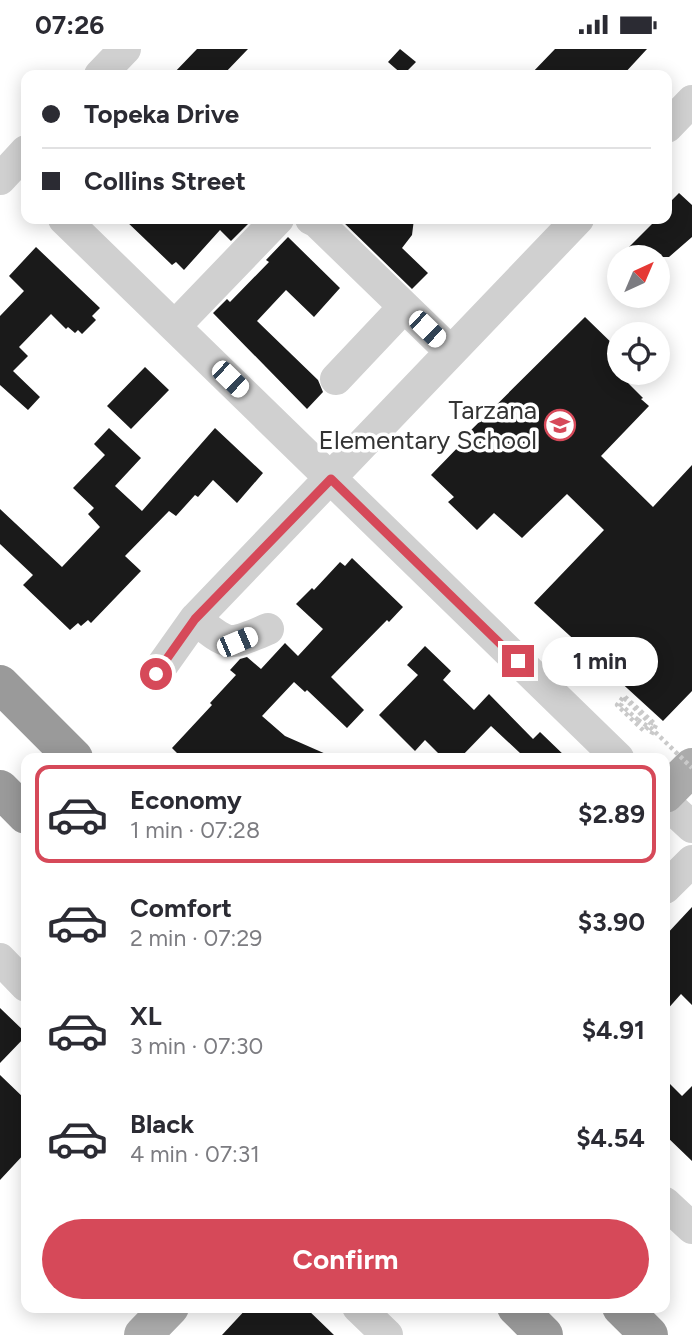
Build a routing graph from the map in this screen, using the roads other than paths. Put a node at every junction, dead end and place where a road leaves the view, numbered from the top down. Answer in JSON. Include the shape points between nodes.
{"nodes":[{"id":1,"x":125,"y":49,"type":"edge"},
{"id":2,"x":105,"y":70,"type":"edge"},
{"id":3,"x":692,"y":101,"type":"edge"},
{"id":4,"x":672,"y":122,"type":"edge"},
{"id":5,"x":69,"y":224,"type":"edge"},
{"id":6,"x":273,"y":224,"type":"edge"},
{"id":7,"x":319,"y":224,"type":"edge"},
{"id":8,"x":573,"y":224,"type":"edge"},
{"id":9,"x":404,"y":307,"type":"junction"},
{"id":10,"x":175,"y":326,"type":"junction"},
{"id":11,"x":450,"y":351,"type":"junction"},
{"id":12,"x":336,"y":379,"type":"dead end"},
{"id":13,"x":331,"y":479,"type":"junction"},
{"id":14,"x":195,"y":619,"type":"junction"},
{"id":15,"x":268,"y":629,"type":"dead end"},
{"id":16,"x":156,"y":674,"type":"dead end"},
{"id":17,"x":0,"y":684,"type":"edge"},
{"id":18,"x":69,"y":753,"type":"edge"},
{"id":19,"x":613,"y":753,"type":"edge"},
{"id":20,"x":692,"y":767,"type":"edge"},
{"id":21,"x":0,"y":789,"type":"edge"},
{"id":22,"x":670,"y":789,"type":"edge"},
{"id":23,"x":670,"y":807,"type":"edge"},
{"id":24,"x":21,"y":810,"type":"edge"},
{"id":25,"x":692,"y":827,"type":"edge"},
{"id":26,"x":692,"y":861,"type":"edge"},
{"id":27,"x":670,"y":883,"type":"edge"},
{"id":28,"x":0,"y":959,"type":"edge"},
{"id":29,"x":21,"y":981,"type":"edge"},
{"id":30,"x":670,"y":1208,"type":"edge"},
{"id":31,"x":692,"y":1229,"type":"edge"},
{"id":32,"x":364,"y":1313,"type":"edge"},
{"id":33,"x":522,"y":1313,"type":"edge"},
{"id":34,"x":627,"y":1313,"type":"edge"},
{"id":35,"x":387,"y":1335,"type":"edge"},
{"id":36,"x":544,"y":1335,"type":"edge"},
{"id":37,"x":649,"y":1335,"type":"edge"}],
"edges":[{"from":1,"to":2,"type":"street"},
{"from":3,"to":4,"type":"street"},
{"from":5,"to":10,"type":"street"},
{"from":6,"to":10,"type":"street"},
{"from":7,"to":9,"type":"street"},
{"from":8,"to":11,"type":"street"},
{"from":9,"to":11,"type":"street"},
{"from":9,"to":12,"type":"street"},
{"from":10,"to":13,"type":"street"},
{"from":11,"to":13,"type":"street"},
{"from":13,"to":14,"type":"street"},
{"from":13,"to":19,"type":"street"},
{"from":14,"to":15,"type":"street","via":[[229,643]]},
{"from":14,"to":16,"type":"street"},
{"from":17,"to":18,"type":"highway"},
{"from":20,"to":22,"type":"main road"},
{"from":21,"to":24,"type":"highway"},
{"from":23,"to":25,"type":"street"},
{"from":26,"to":27,"type":"street"},
{"from":28,"to":29,"type":"street"},
{"from":30,"to":31,"type":"street"},
{"from":32,"to":35,"type":"street"},
{"from":33,"to":36,"type":"highway"},
{"from":34,"to":37,"type":"highway"}]}
